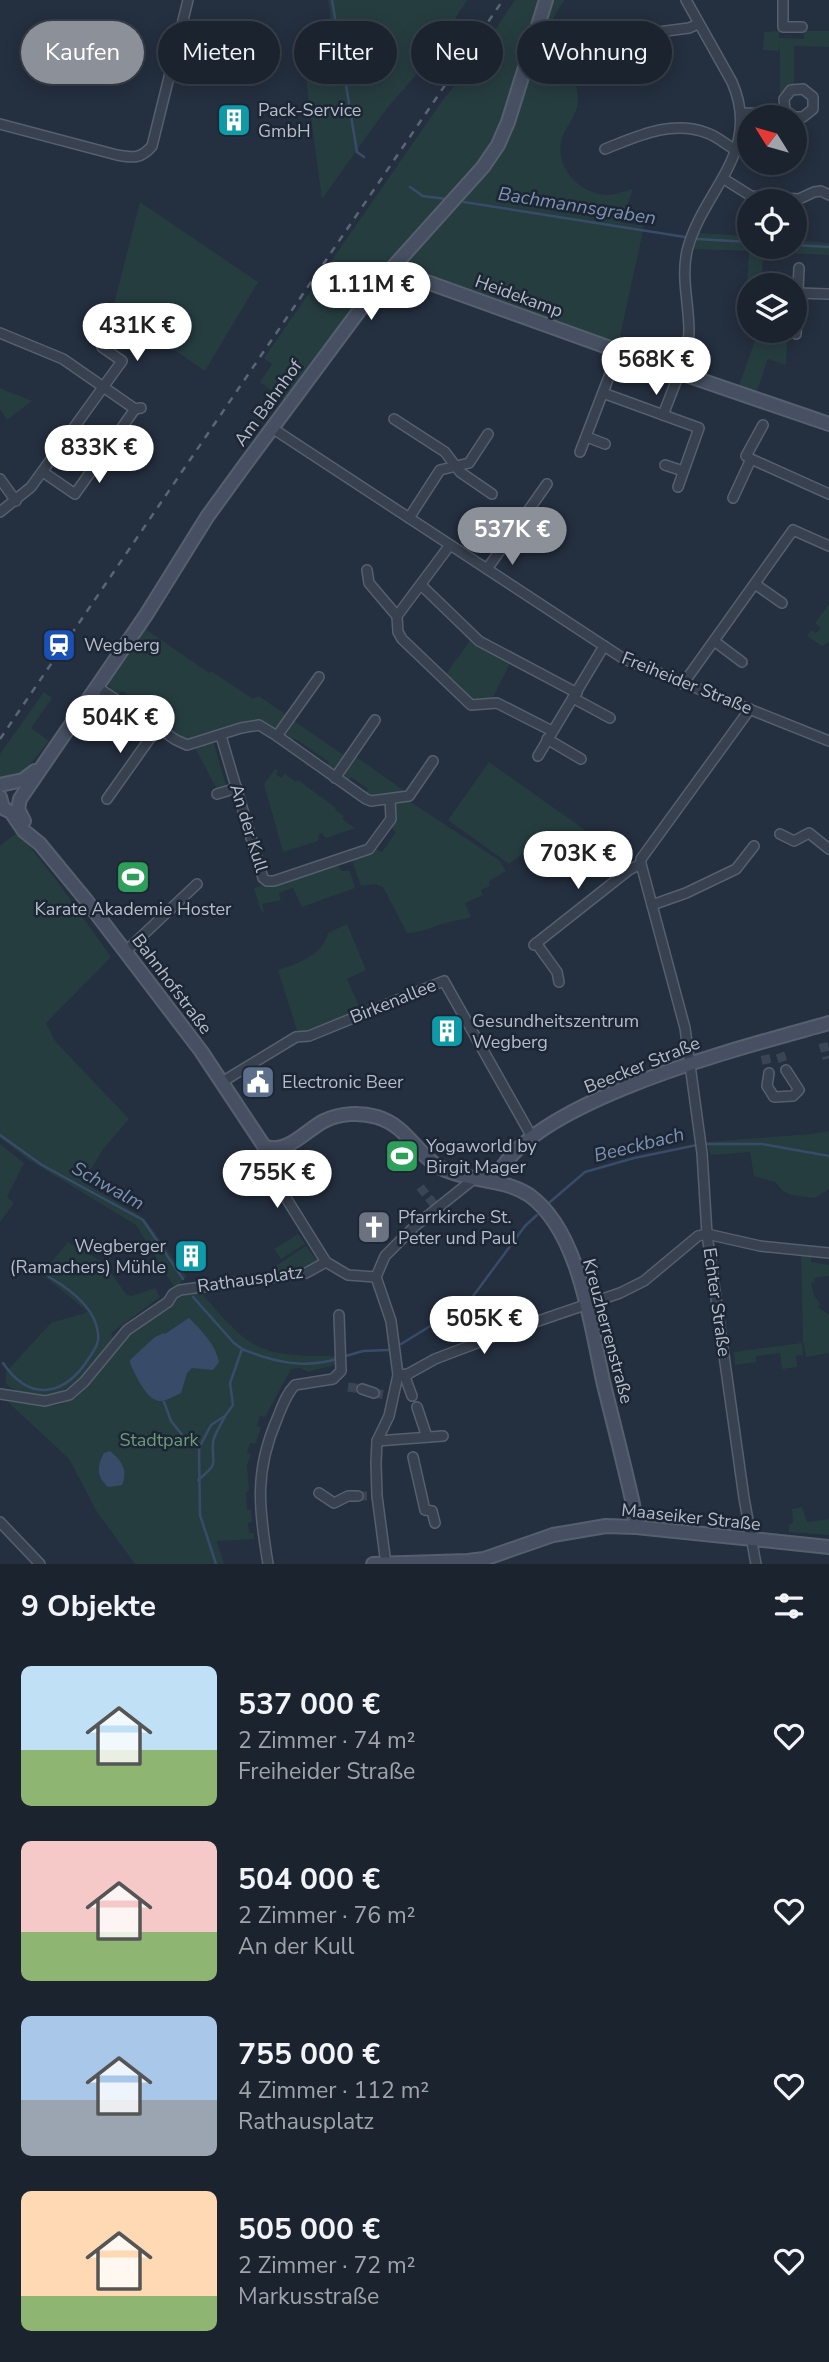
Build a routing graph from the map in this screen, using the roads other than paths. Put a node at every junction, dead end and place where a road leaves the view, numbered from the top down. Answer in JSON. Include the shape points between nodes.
{"nodes":[{"id":1,"x":188,"y":0,"type":"edge"},
{"id":2,"x":546,"y":0,"type":"edge"},
{"id":3,"x":685,"y":0,"type":"edge"},
{"id":4,"x":783,"y":0,"type":"edge"},
{"id":5,"x":698,"y":24,"type":"junction"},
{"id":6,"x":802,"y":27,"type":"dead end"},
{"id":7,"x":672,"y":30,"type":"edge"},
{"id":8,"x":740,"y":105,"type":"edge"},
{"id":9,"x":784,"y":105,"type":"edge"},
{"id":10,"x":807,"y":114,"type":"edge"},
{"id":11,"x":0,"y":124,"type":"edge"},
{"id":12,"x":737,"y":143,"type":"edge"},
{"id":13,"x":605,"y":149,"type":"dead end"},
{"id":14,"x":736,"y":150,"type":"junction"},
{"id":15,"x":724,"y":179,"type":"junction"},
{"id":16,"x":829,"y":195,"type":"edge"},
{"id":17,"x":799,"y":268,"type":"dead end"},
{"id":18,"x":391,"y":269,"type":"junction"},
{"id":19,"x":799,"y":273,"type":"edge"},
{"id":20,"x":807,"y":293,"type":"edge"},
{"id":21,"x":829,"y":294,"type":"edge"},
{"id":22,"x":0,"y":333,"type":"edge"},
{"id":23,"x":102,"y":347,"type":"dead end"},
{"id":24,"x":679,"y":373,"type":"junction"},
{"id":25,"x":610,"y":374,"type":"dead end"},
{"id":26,"x":103,"y":388,"type":"junction"},
{"id":27,"x":603,"y":393,"type":"junction"},
{"id":28,"x":663,"y":415,"type":"junction"},
{"id":29,"x":801,"y":416,"type":"junction"},
{"id":30,"x":394,"y":419,"type":"dead end"},
{"id":31,"x":762,"y":425,"type":"dead end"},
{"id":32,"x":829,"y":425,"type":"edge"},
{"id":33,"x":272,"y":428,"type":"junction"},
{"id":34,"x":829,"y":434,"type":"edge"},
{"id":35,"x":488,"y":435,"type":"dead end"},
{"id":36,"x":587,"y":437,"type":"junction"},
{"id":37,"x":605,"y":444,"type":"dead end"},
{"id":38,"x":580,"y":452,"type":"dead end"},
{"id":39,"x":751,"y":459,"type":"junction"},
{"id":40,"x":454,"y":465,"type":"junction"},
{"id":41,"x":665,"y":465,"type":"dead end"},
{"id":42,"x":683,"y":471,"type":"junction"},
{"id":43,"x":43,"y":472,"type":"junction"},
{"id":44,"x":0,"y":478,"type":"edge"},
{"id":45,"x":547,"y":484,"type":"dead end"},
{"id":46,"x":678,"y":487,"type":"dead end"},
{"id":47,"x":492,"y":494,"type":"dead end"},
{"id":48,"x":829,"y":494,"type":"edge"},
{"id":49,"x":733,"y":498,"type":"dead end"},
{"id":50,"x":16,"y":501,"type":"junction"},
{"id":51,"x":0,"y":512,"type":"edge"},
{"id":52,"x":409,"y":518,"type":"junction"},
{"id":53,"x":450,"y":545,"type":"junction"},
{"id":54,"x":829,"y":546,"type":"edge"},
{"id":55,"x":487,"y":569,"type":"junction"},
{"id":56,"x":367,"y":570,"type":"dead end"},
{"id":57,"x":421,"y":584,"type":"junction"},
{"id":58,"x":755,"y":584,"type":"junction"},
{"id":59,"x":782,"y":603,"type":"dead end"},
{"id":60,"x":397,"y":616,"type":"junction"},
{"id":61,"x":713,"y":641,"type":"junction"},
{"id":62,"x":604,"y":646,"type":"junction"},
{"id":63,"x":742,"y":662,"type":"dead end"},
{"id":64,"x":319,"y":677,"type":"dead end"},
{"id":65,"x":683,"y":684,"type":"junction"},
{"id":66,"x":97,"y":687,"type":"junction"},
{"id":67,"x":575,"y":696,"type":"junction"},
{"id":68,"x":750,"y":709,"type":"junction"},
{"id":69,"x":610,"y":718,"type":"dead end"},
{"id":70,"x":375,"y":720,"type":"dead end"},
{"id":71,"x":158,"y":727,"type":"junction"},
{"id":72,"x":550,"y":735,"type":"junction"},
{"id":73,"x":220,"y":736,"type":"junction"},
{"id":74,"x":277,"y":736,"type":"junction"},
{"id":75,"x":829,"y":741,"type":"edge"},
{"id":76,"x":50,"y":756,"type":"junction"},
{"id":77,"x":537,"y":756,"type":"dead end"},
{"id":78,"x":580,"y":760,"type":"dead end"},
{"id":79,"x":433,"y":761,"type":"dead end"},
{"id":80,"x":335,"y":778,"type":"junction"},
{"id":81,"x":0,"y":785,"type":"edge"},
{"id":82,"x":237,"y":788,"type":"junction"},
{"id":83,"x":217,"y":794,"type":"dead end"},
{"id":84,"x":1,"y":798,"type":"edge"},
{"id":85,"x":107,"y":799,"type":"dead end"},
{"id":86,"x":390,"y":799,"type":"junction"},
{"id":87,"x":16,"y":803,"type":"junction"},
{"id":88,"x":780,"y":834,"type":"dead end"},
{"id":89,"x":754,"y":846,"type":"dead end"},
{"id":90,"x":829,"y":849,"type":"edge"},
{"id":91,"x":641,"y":864,"type":"junction"},
{"id":92,"x":197,"y":884,"type":"dead end"},
{"id":93,"x":652,"y":905,"type":"junction"},
{"id":94,"x":125,"y":952,"type":"junction"},
{"id":95,"x":559,"y":982,"type":"dead end"},
{"id":96,"x":829,"y":1023,"type":"edge"},
{"id":97,"x":689,"y":1064,"type":"junction"},
{"id":98,"x":786,"y":1070,"type":"tunnel mouth"},
{"id":99,"x":769,"y":1073,"type":"tunnel mouth"},
{"id":100,"x":222,"y":1082,"type":"junction"},
{"id":101,"x":532,"y":1137,"type":"junction"},
{"id":102,"x":270,"y":1149,"type":"junction"},
{"id":103,"x":475,"y":1178,"type":"junction"},
{"id":104,"x":495,"y":1182,"type":"junction"},
{"id":105,"x":707,"y":1234,"type":"junction"},
{"id":106,"x":829,"y":1253,"type":"edge"},
{"id":107,"x":326,"y":1262,"type":"junction"},
{"id":108,"x":376,"y":1277,"type":"junction"},
{"id":109,"x":586,"y":1306,"type":"junction"},
{"id":110,"x":339,"y":1315,"type":"dead end"},
{"id":111,"x":403,"y":1375,"type":"junction"},
{"id":112,"x":362,"y":1389,"type":"tunnel mouth"},
{"id":113,"x":374,"y":1392,"type":"tunnel mouth"},
{"id":114,"x":0,"y":1394,"type":"edge"},
{"id":115,"x":412,"y":1396,"type":"dead end"},
{"id":116,"x":416,"y":1407,"type":"dead end"},
{"id":117,"x":443,"y":1436,"type":"dead end"},
{"id":118,"x":428,"y":1437,"type":"junction"},
{"id":119,"x":377,"y":1441,"type":"junction"},
{"id":120,"x":413,"y":1457,"type":"dead end"},
{"id":121,"x":319,"y":1493,"type":"dead end"},
{"id":122,"x":358,"y":1496,"type":"tunnel mouth"},
{"id":123,"x":0,"y":1522,"type":"edge"},
{"id":124,"x":435,"y":1523,"type":"dead end"},
{"id":125,"x":636,"y":1527,"type":"junction"},
{"id":126,"x":752,"y":1540,"type":"junction"},
{"id":127,"x":829,"y":1547,"type":"edge"},
{"id":128,"x":468,"y":1562,"type":"edge"},
{"id":129,"x":40,"y":1564,"type":"edge"},
{"id":130,"x":268,"y":1564,"type":"edge"},
{"id":131,"x":382,"y":1564,"type":"edge"},
{"id":132,"x":756,"y":1564,"type":"edge"}],
"edges":[{"from":1,"to":11,"type":"street","via":[[152,146],[145,155],[117,155]]},
{"from":2,"to":18,"type":"street","name":"Am Bahnhof","via":[[498,145]]},
{"from":3,"to":5,"type":"street"},
{"from":4,"to":6,"type":"street","via":[[783,27]]},
{"from":5,"to":7,"type":"street"},
{"from":5,"to":8,"type":"street","via":[[732,82]]},
{"from":9,"to":10,"type":"street","via":[[788,93],[807,90],[814,101]]},
{"from":12,"to":14,"type":"street"},
{"from":13,"to":14,"type":"street","via":[[646,133],[686,128],[708,133]]},
{"from":14,"to":15,"type":"street"},
{"from":15,"to":16,"type":"street","via":[[751,196],[799,200],[814,192]]},
{"from":15,"to":24,"type":"street","via":[[687,252],[688,345]]},
{"from":17,"to":19,"type":"street"},
{"from":18,"to":24,"type":"street","name":"Heidekamp"},
{"from":18,"to":33,"type":"street","name":"Am Bahnhof"},
{"from":20,"to":21,"type":"street"},
{"from":22,"to":26,"type":"street","via":[[63,359]]},
{"from":23,"to":26,"type":"street","via":[[122,361]]},
{"from":24,"to":28,"type":"street"},
{"from":24,"to":29,"type":"street","name":"Heidekamp"},
{"from":25,"to":27,"type":"street"},
{"from":26,"to":43,"type":"street"},
{"from":26,"to":43,"type":"street","via":[[138,408],[75,494]]},
{"from":27,"to":28,"type":"street"},
{"from":27,"to":36,"type":"street"},
{"from":28,"to":42,"type":"street","via":[[699,428]]},
{"from":29,"to":32,"type":"street","name":"Heidekamp"},
{"from":29,"to":34,"type":"street","name":"Heidekamp"},
{"from":30,"to":40,"type":"street","via":[[445,452]]},
{"from":31,"to":39,"type":"street","via":[[746,456]]},
{"from":33,"to":52,"type":"street","name":"Freiheider Straße"},
{"from":33,"to":66,"type":"street","name":"Am Bahnhof","via":[[206,517]]},
{"from":35,"to":40,"type":"street","via":[[470,463]]},
{"from":36,"to":37,"type":"street"},
{"from":36,"to":38,"type":"street"},
{"from":39,"to":48,"type":"street"},
{"from":39,"to":49,"type":"street"},
{"from":40,"to":47,"type":"street"},
{"from":40,"to":52,"type":"street","via":[[440,470]]},
{"from":41,"to":42,"type":"street"},
{"from":42,"to":46,"type":"street"},
{"from":43,"to":50,"type":"street"},
{"from":44,"to":50,"type":"street"},
{"from":45,"to":55,"type":"street"},
{"from":50,"to":51,"type":"street"},
{"from":52,"to":53,"type":"street","name":"Freiheider Straße"},
{"from":53,"to":55,"type":"street","name":"Freiheider Straße"},
{"from":53,"to":57,"type":"street"},
{"from":54,"to":58,"type":"street","via":[[793,530]]},
{"from":55,"to":62,"type":"street","name":"Freiheider Straße"},
{"from":56,"to":60,"type":"street","via":[[369,583]]},
{"from":57,"to":60,"type":"street"},
{"from":57,"to":67,"type":"street","via":[[479,641]]},
{"from":58,"to":59,"type":"street"},
{"from":58,"to":61,"type":"street"},
{"from":60,"to":72,"type":"street","via":[[402,639],[471,705],[497,703]]},
{"from":61,"to":63,"type":"street"},
{"from":61,"to":65,"type":"street"},
{"from":62,"to":65,"type":"street","name":"Freiheider Straße"},
{"from":62,"to":67,"type":"street"},
{"from":64,"to":74,"type":"street"},
{"from":65,"to":68,"type":"street","name":"Freiheider Straße"},
{"from":66,"to":71,"type":"street"},
{"from":66,"to":76,"type":"street","name":"Am Bahnhof"},
{"from":67,"to":69,"type":"street"},
{"from":67,"to":72,"type":"street"},
{"from":68,"to":75,"type":"street","name":"Freiheider Straße"},
{"from":68,"to":91,"type":"street"},
{"from":70,"to":80,"type":"street"},
{"from":71,"to":73,"type":"street","via":[[187,745]]},
{"from":71,"to":85,"type":"street"},
{"from":72,"to":77,"type":"street"},
{"from":72,"to":78,"type":"street"},
{"from":73,"to":74,"type":"street","via":[[259,725]]},
{"from":73,"to":82,"type":"street","name":"An der Kull"},
{"from":74,"to":80,"type":"street"},
{"from":76,"to":81,"type":"street","name":"Am Bahnhof","via":[[23,780]]},
{"from":76,"to":87,"type":"street","name":"Am Bahnhof"},
{"from":79,"to":86,"type":"street","via":[[409,796]]},
{"from":80,"to":86,"type":"street","via":[[366,799]]},
{"from":82,"to":83,"type":"street"},
{"from":82,"to":86,"type":"street","name":"An der Kull","via":[[267,881],[369,849],[391,819]]},
{"from":84,"to":87,"type":"street","name":"Bahnhofstraße","via":[[4,808]]},
{"from":87,"to":94,"type":"street","name":"Bahnhofstraße","via":[[40,844]]},
{"from":88,"to":90,"type":"street","via":[[794,841],[809,833]]},
{"from":89,"to":93,"type":"street","via":[[736,869]]},
{"from":91,"to":93,"type":"street","name":"Echter Straße"},
{"from":91,"to":95,"type":"street","via":[[535,944],[557,972]]},
{"from":92,"to":94,"type":"street"},
{"from":93,"to":97,"type":"street","name":"Echter Straße","via":[[685,1028]]},
{"from":94,"to":100,"type":"street","name":"Bahnhofstraße"},
{"from":96,"to":97,"type":"street","name":"Beecker Straße"},
{"from":97,"to":101,"type":"street","name":"Beecker Straße","via":[[622,1089]]},
{"from":97,"to":105,"type":"street","name":"Echter Straße","via":[[701,1144]]},
{"from":98,"to":99,"type":"street","via":[[799,1090],[793,1096],[774,1097],[767,1086]]},
{"from":100,"to":101,"type":"street","name":"Birkenallee","via":[[296,1037],[309,1036],[444,981]]},
{"from":100,"to":102,"type":"street","name":"Bahnhofstraße","via":[[258,1140]]},
{"from":101,"to":104,"type":"street","name":"Beecker Straße","via":[[507,1158]]},
{"from":102,"to":103,"type":"street","name":"Kreuzherrenstraße","via":[[337,1116],[376,1117],[400,1128],[439,1167]]},
{"from":102,"to":107,"type":"street","name":"Rathausplatz","via":[[268,1169]]},
{"from":103,"to":104,"type":"street","name":"Kreuzherrenstraße"},
{"from":103,"to":108,"type":"street","via":[[415,1226],[385,1256]]},
{"from":104,"to":109,"type":"street","name":"Kreuzherrenstraße","via":[[528,1195],[548,1214],[573,1262]]},
{"from":105,"to":106,"type":"street","via":[[760,1246]]},
{"from":105,"to":109,"type":"street","via":[[698,1236],[644,1281]]},
{"from":105,"to":126,"type":"street","name":"Echter Straße"},
{"from":107,"to":108,"type":"street","name":"Rathausplatz","via":[[357,1277]]},
{"from":107,"to":114,"type":"street","name":"Rathausplatz","via":[[306,1273],[184,1289],[127,1330],[69,1395],[44,1401]]},
{"from":108,"to":111,"type":"street"},
{"from":109,"to":111,"type":"street","via":[[506,1332]]},
{"from":109,"to":125,"type":"street","name":"Kreuzherrenstraße"},
{"from":110,"to":130,"type":"street","via":[[341,1371],[333,1379],[295,1385],[287,1394],[264,1453],[260,1501]]},
{"from":111,"to":115,"type":"street"},
{"from":111,"to":119,"type":"street","via":[[389,1395],[389,1416]]},
{"from":112,"to":113,"type":"street"},
{"from":116,"to":118,"type":"street"},
{"from":117,"to":118,"type":"street"},
{"from":118,"to":119,"type":"street"},
{"from":119,"to":131,"type":"street"},
{"from":120,"to":124,"type":"street","via":[[425,1510],[432,1511]]},
{"from":121,"to":122,"type":"street","via":[[334,1503]]},
{"from":123,"to":129,"type":"street"},
{"from":125,"to":126,"type":"street","name":"Maaseiker Straße"},
{"from":125,"to":128,"type":"street","name":"Maaseiker Straße","via":[[606,1526],[553,1535]]},
{"from":126,"to":127,"type":"street","name":"Maaseiker Straße"},
{"from":126,"to":132,"type":"street","name":"Echter Straße"},
{"from":128,"to":131,"type":"street","name":"Maaseiker Straße"}]}
